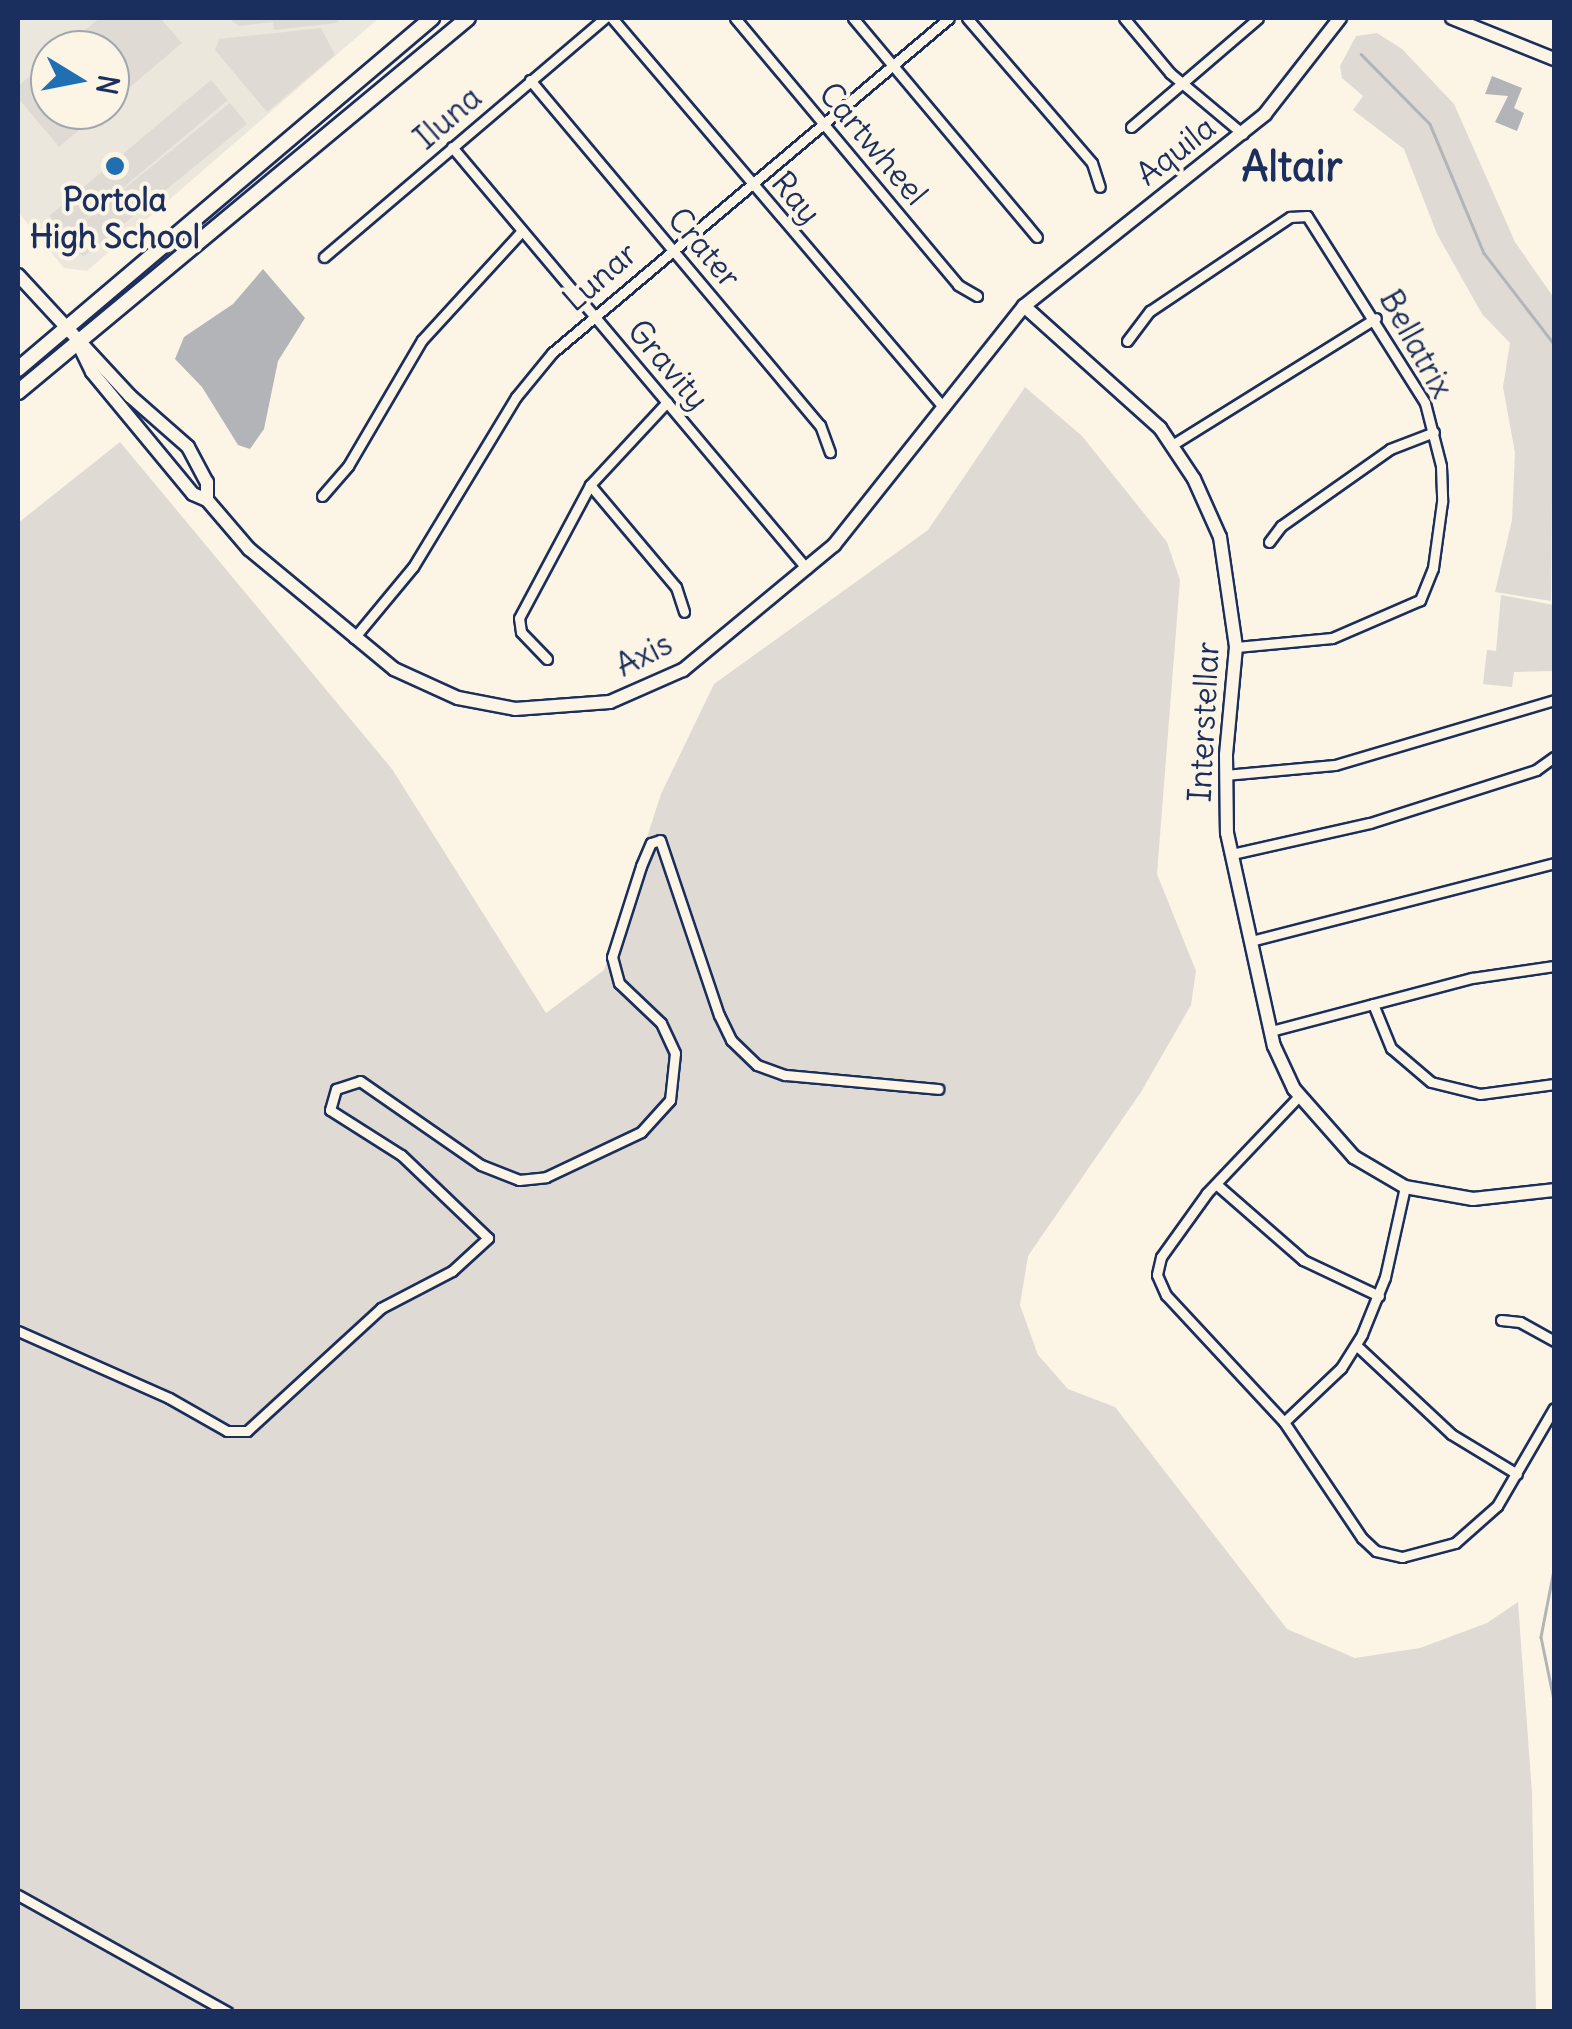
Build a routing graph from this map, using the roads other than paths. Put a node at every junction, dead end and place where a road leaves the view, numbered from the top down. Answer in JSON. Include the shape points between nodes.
{"nodes":[{"id":1,"x":432,"y":18,"type":"edge"},
{"id":2,"x":468,"y":18,"type":"edge"},
{"id":3,"x":608,"y":18,"type":"edge"},
{"id":4,"x":735,"y":18,"type":"edge"},
{"id":5,"x":853,"y":18,"type":"edge"},
{"id":6,"x":949,"y":18,"type":"edge"},
{"id":7,"x":967,"y":18,"type":"edge"},
{"id":8,"x":1124,"y":18,"type":"edge"},
{"id":9,"x":1258,"y":18,"type":"edge"},
{"id":10,"x":1340,"y":18,"type":"edge"},
{"id":11,"x":1452,"y":18,"type":"edge"},
{"id":12,"x":1554,"y":59,"type":"edge"},
{"id":13,"x":893,"y":64,"type":"junction"},
{"id":14,"x":530,"y":80,"type":"junction"},
{"id":15,"x":1183,"y":83,"type":"junction"},
{"id":16,"x":822,"y":123,"type":"junction"},
{"id":17,"x":1131,"y":127,"type":"dead end"},
{"id":18,"x":1243,"y":134,"type":"junction"},
{"id":19,"x":452,"y":147,"type":"junction"},
{"id":20,"x":750,"y":183,"type":"junction"},
{"id":21,"x":1100,"y":187,"type":"dead end"},
{"id":22,"x":522,"y":231,"type":"junction"},
{"id":23,"x":1037,"y":237,"type":"dead end"},
{"id":24,"x":672,"y":248,"type":"junction"},
{"id":25,"x":324,"y":258,"type":"dead end"},
{"id":26,"x":18,"y":275,"type":"edge"},
{"id":27,"x":977,"y":296,"type":"dead end"},
{"id":28,"x":1024,"y":306,"type":"junction"},
{"id":29,"x":593,"y":314,"type":"junction"},
{"id":30,"x":1376,"y":318,"type":"junction"},
{"id":31,"x":65,"y":328,"type":"junction"},
{"id":32,"x":1127,"y":341,"type":"dead end"},
{"id":33,"x":78,"y":343,"type":"junction"},
{"id":34,"x":18,"y":369,"type":"edge"},
{"id":35,"x":18,"y":392,"type":"edge"},
{"id":36,"x":666,"y":402,"type":"junction"},
{"id":37,"x":944,"y":408,"type":"junction"},
{"id":38,"x":1434,"y":432,"type":"junction"},
{"id":39,"x":178,"y":435,"type":"junction"},
{"id":40,"x":1172,"y":445,"type":"junction"},
{"id":41,"x":159,"y":450,"type":"junction"},
{"id":42,"x":830,"y":452,"type":"dead end"},
{"id":43,"x":590,"y":485,"type":"junction"},
{"id":44,"x":322,"y":496,"type":"dead end"},
{"id":45,"x":207,"y":500,"type":"junction"},
{"id":46,"x":1269,"y":542,"type":"dead end"},
{"id":47,"x":807,"y":569,"type":"junction"},
{"id":48,"x":684,"y":612,"type":"dead end"},
{"id":49,"x":354,"y":638,"type":"junction"},
{"id":50,"x":1236,"y":647,"type":"junction"},
{"id":51,"x":547,"y":659,"type":"dead end"},
{"id":52,"x":1554,"y":700,"type":"edge"},
{"id":53,"x":1554,"y":757,"type":"edge"},
{"id":54,"x":1226,"y":775,"type":"junction"},
{"id":55,"x":1232,"y":854,"type":"junction"},
{"id":56,"x":1554,"y":863,"type":"edge"},
{"id":57,"x":1251,"y":941,"type":"junction"},
{"id":58,"x":1554,"y":966,"type":"edge"},
{"id":59,"x":1373,"y":1004,"type":"junction"},
{"id":60,"x":1270,"y":1031,"type":"junction"},
{"id":61,"x":1554,"y":1084,"type":"edge"},
{"id":62,"x":938,"y":1089,"type":"dead end"},
{"id":63,"x":1299,"y":1096,"type":"junction"},
{"id":64,"x":1216,"y":1184,"type":"junction"},
{"id":65,"x":1405,"y":1187,"type":"junction"},
{"id":66,"x":1554,"y":1190,"type":"edge"},
{"id":67,"x":1379,"y":1296,"type":"junction"},
{"id":68,"x":1501,"y":1320,"type":"dead end"},
{"id":69,"x":18,"y":1331,"type":"edge"},
{"id":70,"x":1554,"y":1341,"type":"edge"},
{"id":71,"x":1356,"y":1344,"type":"junction"},
{"id":72,"x":1554,"y":1408,"type":"edge"},
{"id":73,"x":1284,"y":1422,"type":"junction"},
{"id":74,"x":1516,"y":1474,"type":"junction"},
{"id":75,"x":18,"y":1895,"type":"edge"},
{"id":76,"x":227,"y":2012,"type":"edge"}],
"edges":[{"from":1,"to":31,"type":"main road"},
{"from":2,"to":33,"type":"main road"},
{"from":3,"to":14,"type":"street","name":"Iluna"},
{"from":3,"to":20,"type":"street","name":"Ray"},
{"from":4,"to":16,"type":"street","name":"Cartwheel"},
{"from":5,"to":13,"type":"street"},
{"from":6,"to":13,"type":"street","name":"Lunar"},
{"from":7,"to":21,"type":"street","via":[[1092,162]]},
{"from":8,"to":15,"type":"street"},
{"from":9,"to":15,"type":"street"},
{"from":10,"to":18,"type":"street","name":"Aquila","via":[[1291,86]]},
{"from":11,"to":12,"type":"street"},
{"from":13,"to":16,"type":"street","name":"Lunar"},
{"from":13,"to":23,"type":"street"},
{"from":14,"to":19,"type":"street","name":"Iluna"},
{"from":14,"to":24,"type":"street","name":"Crater"},
{"from":15,"to":17,"type":"street"},
{"from":15,"to":18,"type":"street"},
{"from":16,"to":20,"type":"street","name":"Lunar"},
{"from":16,"to":27,"type":"street","name":"Cartwheel","via":[[958,284]]},
{"from":18,"to":28,"type":"street","name":"Aquila"},
{"from":19,"to":22,"type":"street","name":"Gravity"},
{"from":19,"to":25,"type":"street","name":"Iluna"},
{"from":20,"to":24,"type":"street","name":"Lunar"},
{"from":20,"to":37,"type":"street","name":"Ray"},
{"from":22,"to":29,"type":"street","name":"Gravity"},
{"from":22,"to":44,"type":"street","via":[[422,340],[348,466]]},
{"from":24,"to":29,"type":"street","name":"Lunar"},
{"from":24,"to":42,"type":"street","name":"Crater","via":[[820,426]]},
{"from":26,"to":31,"type":"street"},
{"from":28,"to":37,"type":"street","name":"Axis"},
{"from":28,"to":40,"type":"street","name":"Interstellar","via":[[1140,405]]},
{"from":29,"to":36,"type":"street","name":"Gravity"},
{"from":29,"to":49,"type":"street","name":"Lunar","via":[[516,397],[414,566]]},
{"from":30,"to":32,"type":"street","name":"Bellatrix","via":[[1313,220],[1298,214],[1150,311]]},
{"from":30,"to":38,"type":"street","name":"Bellatrix","via":[[1425,403]]},
{"from":30,"to":40,"type":"street"},
{"from":31,"to":33,"type":"street"},
{"from":31,"to":34,"type":"main road"},
{"from":33,"to":35,"type":"main road"},
{"from":33,"to":39,"type":"street","name":"Axis"},
{"from":33,"to":41,"type":"street","name":"Axis","via":[[92,372]]},
{"from":36,"to":43,"type":"street"},
{"from":36,"to":47,"type":"street","name":"Gravity"},
{"from":37,"to":47,"type":"street","name":"Axis","via":[[852,526]]},
{"from":38,"to":46,"type":"street","via":[[1390,449],[1281,526]]},
{"from":38,"to":50,"type":"street","name":"Bellatrix","via":[[1441,466],[1439,538],[1420,600],[1332,638]]},
{"from":39,"to":41,"type":"street"},
{"from":39,"to":45,"type":"street","name":"Axis","via":[[198,461]]},
{"from":40,"to":50,"type":"street","name":"Interstellar","via":[[1220,537]]},
{"from":41,"to":45,"type":"street","name":"Axis","via":[[194,494]]},
{"from":43,"to":48,"type":"street","via":[[676,587]]},
{"from":43,"to":51,"type":"street","via":[[519,618],[521,632]]},
{"from":45,"to":49,"type":"street","name":"Axis","via":[[249,549]]},
{"from":47,"to":49,"type":"street","name":"Axis","via":[[683,670],[637,693],[584,707],[534,710],[458,698],[404,674]]},
{"from":50,"to":54,"type":"street","name":"Interstellar"},
{"from":52,"to":54,"type":"street","via":[[1334,764]]},
{"from":53,"to":55,"type":"street","via":[[1536,770],[1370,823]]},
{"from":54,"to":55,"type":"street","name":"Interstellar"},
{"from":55,"to":57,"type":"street","name":"Interstellar"},
{"from":56,"to":57,"type":"street"},
{"from":57,"to":60,"type":"street","name":"Interstellar"},
{"from":58,"to":59,"type":"street"},
{"from":59,"to":60,"type":"street"},
{"from":59,"to":61,"type":"street","via":[[1391,1048],[1432,1082],[1480,1094]]},
{"from":60,"to":63,"type":"street","name":"Interstellar"},
{"from":62,"to":69,"type":"street","via":[[785,1075],[757,1065],[731,1040],[719,1015],[660,840],[651,843],[612,957],[618,983],[660,1022],[675,1053],[670,1100],[641,1132],[546,1177],[519,1180],[481,1165],[360,1081],[336,1090],[330,1110],[400,1155],[488,1238],[452,1271],[382,1308],[248,1431],[227,1431]]},
{"from":63,"to":64,"type":"street"},
{"from":63,"to":65,"type":"street","name":"Interstellar","via":[[1354,1157]]},
{"from":64,"to":67,"type":"street","via":[[1303,1260]]},
{"from":64,"to":73,"type":"street","via":[[1162,1257],[1157,1275],[1166,1294]]},
{"from":65,"to":66,"type":"street","name":"Interstellar","via":[[1473,1199]]},
{"from":65,"to":67,"type":"street"},
{"from":67,"to":71,"type":"street"},
{"from":68,"to":70,"type":"street","via":[[1520,1322]]},
{"from":71,"to":73,"type":"street","via":[[1324,1388]]},
{"from":71,"to":74,"type":"street","via":[[1451,1434]]},
{"from":72,"to":74,"type":"street"},
{"from":73,"to":74,"type":"street","via":[[1362,1538],[1388,1556],[1455,1542],[1498,1506]]},
{"from":75,"to":76,"type":"street"}]}
